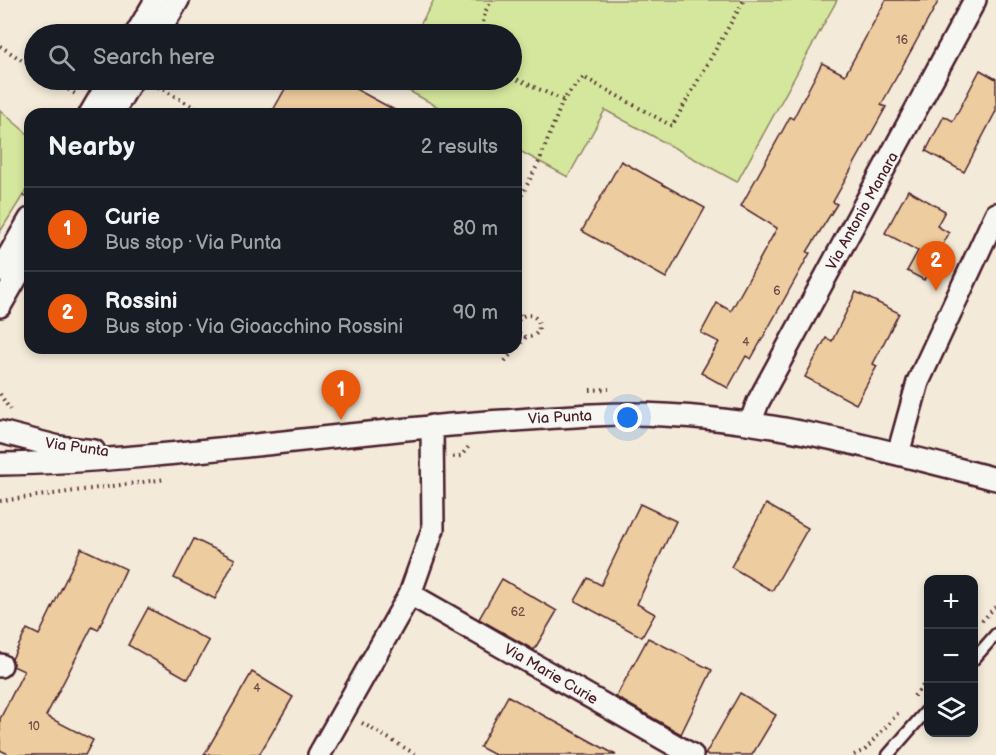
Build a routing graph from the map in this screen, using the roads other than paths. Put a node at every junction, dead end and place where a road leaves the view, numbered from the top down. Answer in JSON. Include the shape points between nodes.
{"nodes":[{"id":1,"x":156,"y":0,"type":"edge"},
{"id":2,"x":178,"y":0,"type":"edge"},
{"id":3,"x":975,"y":0,"type":"edge"},
{"id":4,"x":142,"y":24,"type":"edge"},
{"id":5,"x":164,"y":24,"type":"edge"},
{"id":6,"x":101,"y":90,"type":"edge"},
{"id":7,"x":126,"y":90,"type":"edge"},
{"id":8,"x":86,"y":106,"type":"edge"},
{"id":9,"x":116,"y":108,"type":"edge"},
{"id":10,"x":996,"y":214,"type":"edge"},
{"id":11,"x":24,"y":232,"type":"edge"},
{"id":12,"x":24,"y":258,"type":"edge"},
{"id":13,"x":6,"y":272,"type":"edge"},
{"id":14,"x":0,"y":306,"type":"edge"},
{"id":15,"x":751,"y":421,"type":"junction"},
{"id":16,"x":432,"y":426,"type":"junction"},
{"id":17,"x":0,"y":432,"type":"edge"},
{"id":18,"x":898,"y":454,"type":"junction"},
{"id":19,"x":155,"y":457,"type":"junction"},
{"id":20,"x":0,"y":464,"type":"edge"},
{"id":21,"x":996,"y":479,"type":"edge"},
{"id":22,"x":410,"y":594,"type":"junction"},
{"id":23,"x":996,"y":634,"type":"edge"},
{"id":24,"x":978,"y":654,"type":"edge"},
{"id":25,"x":924,"y":714,"type":"edge"},
{"id":26,"x":319,"y":755,"type":"edge"},
{"id":27,"x":692,"y":755,"type":"edge"},
{"id":28,"x":888,"y":755,"type":"edge"}],
"edges":[{"from":1,"to":4,"type":"street"},
{"from":2,"to":5,"type":"street"},
{"from":3,"to":15,"type":"street","name":"Via Antonio Manara"},
{"from":6,"to":8,"type":"street"},
{"from":7,"to":9,"type":"street"},
{"from":10,"to":18,"type":"street","via":[[918,382]]},
{"from":11,"to":13,"type":"street"},
{"from":12,"to":13,"type":"street"},
{"from":13,"to":14,"type":"street"},
{"from":15,"to":16,"type":"street","name":"Via Punta","via":[[590,415]]},
{"from":15,"to":18,"type":"street","name":"Via Punta"},
{"from":16,"to":19,"type":"street","name":"Via Punta"},
{"from":16,"to":22,"type":"street","via":[[434,529]]},
{"from":17,"to":19,"type":"street","name":"Via Punta","via":[[59,447]]},
{"from":18,"to":21,"type":"street","name":"Via Punta"},
{"from":19,"to":20,"type":"street","name":"Via Punta"},
{"from":22,"to":26,"type":"street"},
{"from":22,"to":27,"type":"street","name":"Via Marie Curie"},
{"from":23,"to":24,"type":"lane"},
{"from":25,"to":28,"type":"lane"}]}
